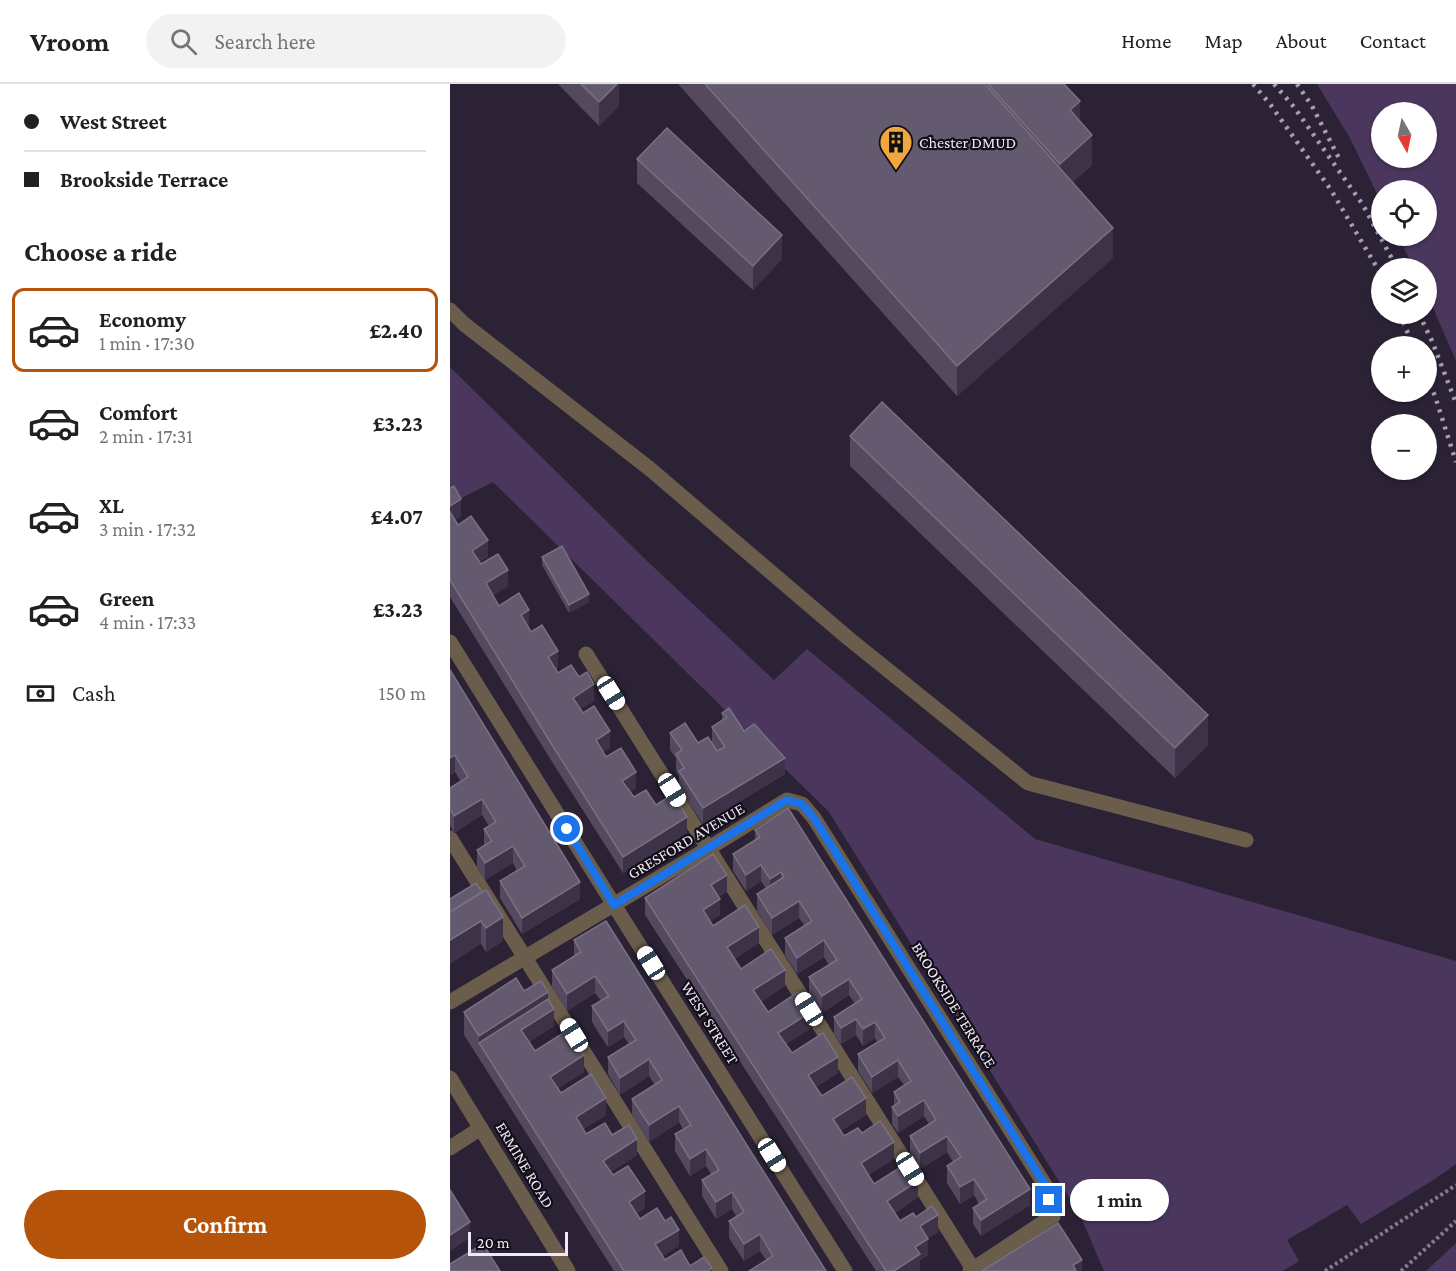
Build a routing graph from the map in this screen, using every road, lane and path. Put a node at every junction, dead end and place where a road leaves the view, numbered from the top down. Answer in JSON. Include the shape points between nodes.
{"nodes":[{"id":1,"x":450,"y":310,"type":"edge"},
{"id":2,"x":450,"y":642,"type":"edge"},
{"id":3,"x":586,"y":654,"type":"dead end"},
{"id":4,"x":455,"y":660,"type":"edge"},
{"id":5,"x":814,"y":818,"type":"joint"},
{"id":6,"x":450,"y":838,"type":"edge"},
{"id":7,"x":1246,"y":840,"type":"dead end"},
{"id":8,"x":709,"y":848,"type":"junction"},
{"id":9,"x":614,"y":905,"type":"junction"},
{"id":10,"x":524,"y":957,"type":"junction"},
{"id":11,"x":450,"y":1002,"type":"edge"},
{"id":12,"x":450,"y":1078,"type":"edge"},
{"id":13,"x":481,"y":1128,"type":"junction"},
{"id":14,"x":450,"y":1148,"type":"edge"},
{"id":15,"x":1456,"y":1185,"type":"edge"},
{"id":16,"x":1456,"y":1221,"type":"edge"},
{"id":17,"x":971,"y":1270,"type":"edge"},
{"id":18,"x":568,"y":1271,"type":"edge"},
{"id":19,"x":721,"y":1271,"type":"edge"},
{"id":20,"x":845,"y":1271,"type":"edge"},
{"id":21,"x":1325,"y":1271,"type":"edge"},
{"id":22,"x":1401,"y":1271,"type":"edge"}],
"edges":[{"from":1,"to":7,"type":"street","via":[[650,469],[848,638],[1028,783]]},
{"from":2,"to":4,"type":"street","name":"WEST STREET"},
{"from":3,"to":8,"type":"street"},
{"from":4,"to":9,"type":"street","name":"WEST STREET"},
{"from":5,"to":8,"type":"street","name":"GRESFORD AVENUE","via":[[802,804],[787,800]]},
{"from":5,"to":17,"type":"street","name":"BROOKSIDE TERRACE","via":[[1045,1185],[1053,1216]]},
{"from":6,"to":10,"type":"street"},
{"from":8,"to":9,"type":"street","name":"GRESFORD AVENUE"},
{"from":8,"to":17,"type":"street"},
{"from":9,"to":10,"type":"street","name":"GRESFORD AVENUE"},
{"from":9,"to":20,"type":"street","name":"WEST STREET"},
{"from":10,"to":11,"type":"street","name":"GRESFORD AVENUE"},
{"from":10,"to":19,"type":"street"},
{"from":12,"to":13,"type":"street","name":"ERMINE ROAD"},
{"from":13,"to":14,"type":"street"},
{"from":13,"to":18,"type":"street","name":"ERMINE ROAD"},
{"from":15,"to":21,"type":"path"},
{"from":16,"to":22,"type":"path"}]}
